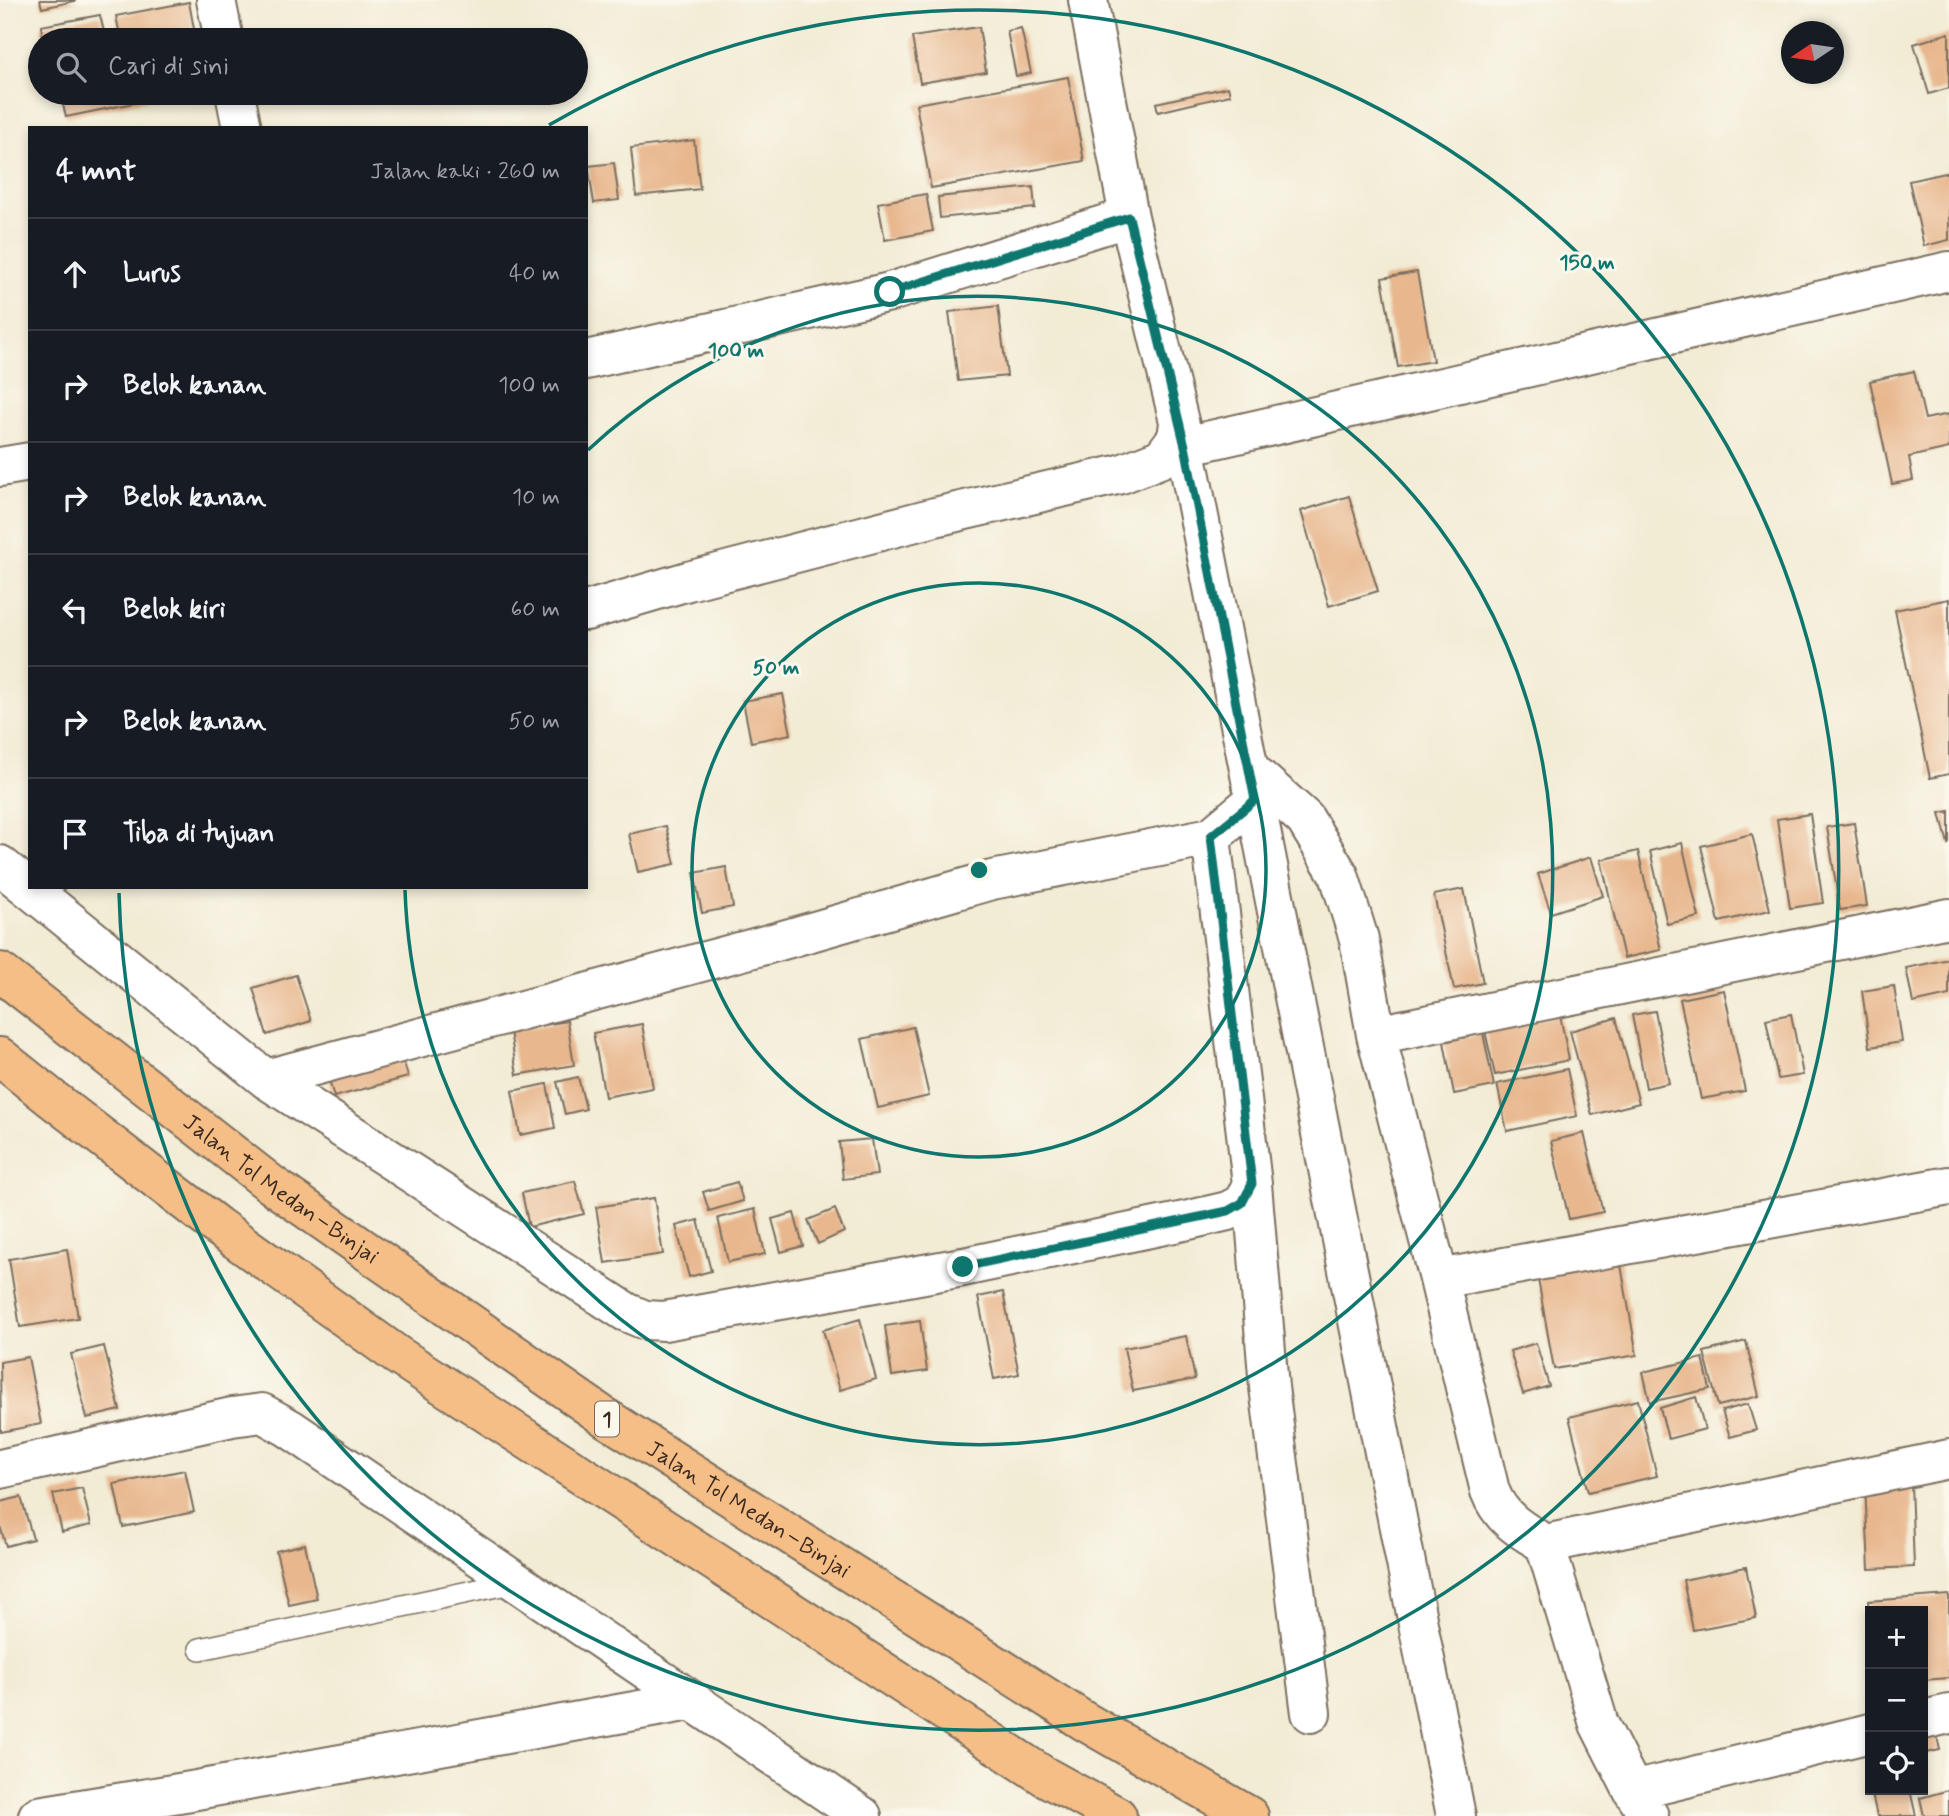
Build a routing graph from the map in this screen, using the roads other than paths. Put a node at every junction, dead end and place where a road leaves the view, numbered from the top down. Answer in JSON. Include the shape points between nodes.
{"nodes":[{"id":1,"x":216,"y":0,"type":"edge"},
{"id":2,"x":1088,"y":0,"type":"edge"},
{"id":3,"x":222,"y":28,"type":"edge"},
{"id":4,"x":237,"y":105,"type":"edge"},
{"id":5,"x":242,"y":126,"type":"edge"},
{"id":6,"x":1129,"y":217,"type":"junction"},
{"id":7,"x":1949,"y":271,"type":"edge"},
{"id":8,"x":588,"y":360,"type":"edge"},
{"id":9,"x":1182,"y":435,"type":"junction"},
{"id":10,"x":28,"y":462,"type":"edge"},
{"id":11,"x":0,"y":467,"type":"edge"},
{"id":12,"x":588,"y":610,"type":"edge"},
{"id":13,"x":1252,"y":785,"type":"junction"},
{"id":14,"x":1211,"y":836,"type":"junction"},
{"id":15,"x":0,"y":865,"type":"edge"},
{"id":16,"x":28,"y":888,"type":"edge"},
{"id":17,"x":30,"y":889,"type":"edge"},
{"id":18,"x":1949,"y":918,"type":"edge"},
{"id":19,"x":0,"y":972,"type":"edge"},
{"id":20,"x":1376,"y":1035,"type":"junction"},
{"id":21,"x":0,"y":1056,"type":"edge"},
{"id":22,"x":266,"y":1079,"type":"junction"},
{"id":23,"x":1252,"y":1184,"type":"junction"},
{"id":24,"x":1949,"y":1186,"type":"edge"},
{"id":25,"x":1439,"y":1279,"type":"junction"},
{"id":26,"x":1949,"y":1459,"type":"edge"},
{"id":27,"x":0,"y":1469,"type":"edge"},
{"id":28,"x":1545,"y":1544,"type":"junction"},
{"id":29,"x":516,"y":1581,"type":"junction"},
{"id":30,"x":200,"y":1649,"type":"dead end"},
{"id":31,"x":690,"y":1701,"type":"junction"},
{"id":32,"x":1311,"y":1713,"type":"dead end"},
{"id":33,"x":1949,"y":1714,"type":"edge"},
{"id":34,"x":1928,"y":1719,"type":"edge"},
{"id":35,"x":1865,"y":1735,"type":"edge"},
{"id":36,"x":1641,"y":1803,"type":"edge"},
{"id":37,"x":38,"y":1816,"type":"edge"},
{"id":38,"x":862,"y":1816,"type":"edge"},
{"id":39,"x":1117,"y":1816,"type":"edge"},
{"id":40,"x":1249,"y":1816,"type":"edge"},
{"id":41,"x":1456,"y":1816,"type":"edge"}],
"edges":[{"from":1,"to":3,"type":"street"},
{"from":2,"to":6,"type":"street"},
{"from":4,"to":5,"type":"street"},
{"from":6,"to":8,"type":"street","via":[[890,292]]},
{"from":6,"to":9,"type":"street"},
{"from":7,"to":9,"type":"street"},
{"from":9,"to":12,"type":"street","via":[[1162,458],[1121,474],[935,517]]},
{"from":9,"to":13,"type":"street"},
{"from":10,"to":11,"type":"street"},
{"from":13,"to":14,"type":"street"},
{"from":13,"to":20,"type":"street","via":[[1305,819],[1339,875],[1359,939]]},
{"from":13,"to":41,"type":"street"},
{"from":14,"to":22,"type":"street","via":[[992,880]]},
{"from":14,"to":23,"type":"street"},
{"from":15,"to":16,"type":"street"},
{"from":17,"to":22,"type":"street"},
{"from":18,"to":20,"type":"street"},
{"from":19,"to":40,"type":"highway","name":"Jalan Tol Medan–Binjai","number":"1","via":[[272,1185],[606,1418],[1084,1721]]},
{"from":20,"to":25,"type":"street"},
{"from":21,"to":39,"type":"highway","via":[[217,1226],[397,1355],[1044,1776]]},
{"from":22,"to":23,"type":"street","via":[[645,1320],[664,1321],[963,1267],[1189,1220],[1242,1203]]},
{"from":23,"to":32,"type":"street","via":[[1269,1387]]},
{"from":24,"to":25,"type":"street"},
{"from":25,"to":28,"type":"street","via":[[1495,1504],[1502,1515]]},
{"from":26,"to":28,"type":"street"},
{"from":27,"to":29,"type":"street","via":[[262,1413]]},
{"from":28,"to":36,"type":"street","via":[[1599,1724]]},
{"from":29,"to":30,"type":"lane"},
{"from":29,"to":31,"type":"street"},
{"from":31,"to":37,"type":"street"},
{"from":31,"to":38,"type":"street"},
{"from":33,"to":34,"type":"street"},
{"from":35,"to":36,"type":"street"}]}
